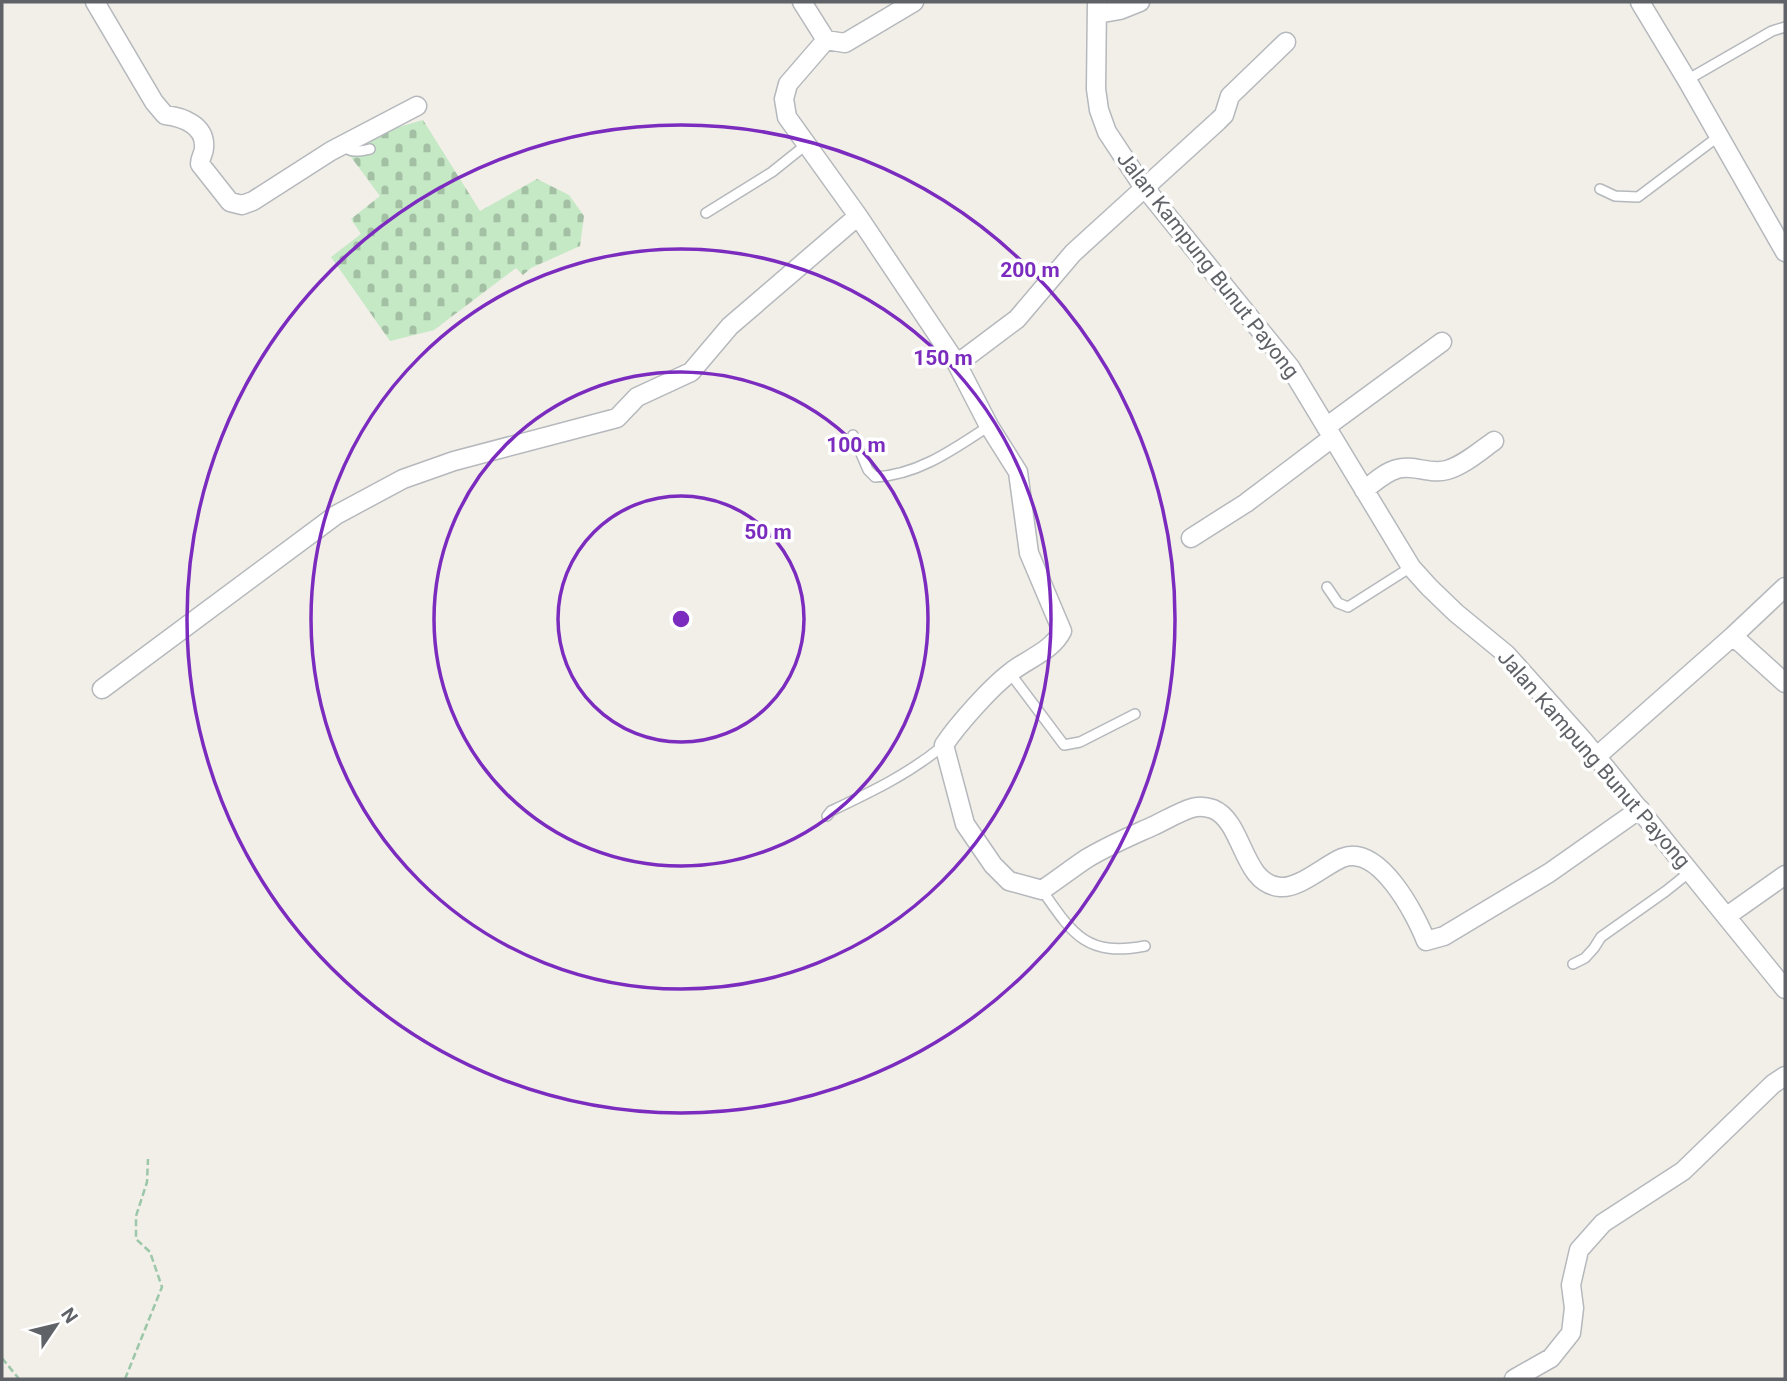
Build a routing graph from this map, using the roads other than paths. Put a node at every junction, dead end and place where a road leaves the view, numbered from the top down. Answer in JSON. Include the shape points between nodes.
{"nodes":[{"id":1,"x":95,"y":2,"type":"edge"},
{"id":2,"x":802,"y":2,"type":"edge"},
{"id":3,"x":914,"y":2,"type":"edge"},
{"id":4,"x":1140,"y":2,"type":"edge"},
{"id":5,"x":1640,"y":2,"type":"edge"},
{"id":6,"x":1097,"y":8,"type":"edge"},
{"id":7,"x":1785,"y":27,"type":"edge"},
{"id":8,"x":826,"y":40,"type":"junction"},
{"id":9,"x":1286,"y":42,"type":"dead end"},
{"id":10,"x":1687,"y":80,"type":"junction"},
{"id":11,"x":417,"y":106,"type":"dead end"},
{"id":12,"x":1719,"y":136,"type":"junction"},
{"id":13,"x":807,"y":144,"type":"junction"},
{"id":14,"x":343,"y":145,"type":"junction"},
{"id":15,"x":370,"y":149,"type":"dead end"},
{"id":16,"x":1145,"y":188,"type":"junction"},
{"id":17,"x":1600,"y":189,"type":"dead end"},
{"id":18,"x":706,"y":213,"type":"dead end"},
{"id":19,"x":858,"y":216,"type":"junction"},
{"id":20,"x":1785,"y":252,"type":"edge"},
{"id":21,"x":1442,"y":342,"type":"dead end"},
{"id":22,"x":957,"y":364,"type":"junction"},
{"id":23,"x":989,"y":426,"type":"junction"},
{"id":24,"x":1329,"y":432,"type":"junction"},
{"id":25,"x":853,"y":435,"type":"dead end"},
{"id":26,"x":1494,"y":441,"type":"dead end"},
{"id":27,"x":1364,"y":490,"type":"junction"},
{"id":28,"x":1191,"y":538,"type":"dead end"},
{"id":29,"x":1411,"y":567,"type":"junction"},
{"id":30,"x":1327,"y":587,"type":"dead end"},
{"id":31,"x":1785,"y":587,"type":"edge"},
{"id":32,"x":1733,"y":636,"type":"junction"},
{"id":33,"x":1010,"y":673,"type":"junction"},
{"id":34,"x":1785,"y":683,"type":"edge"},
{"id":35,"x":102,"y":688,"type":"dead end"},
{"id":36,"x":1135,"y":714,"type":"dead end"},
{"id":37,"x":944,"y":746,"type":"junction"},
{"id":38,"x":1596,"y":757,"type":"junction"},
{"id":39,"x":1640,"y":809,"type":"junction"},
{"id":40,"x":827,"y":816,"type":"dead end"},
{"id":41,"x":1691,"y":871,"type":"junction"},
{"id":42,"x":1785,"y":875,"type":"edge"},
{"id":43,"x":1042,"y":890,"type":"junction"},
{"id":44,"x":1727,"y":916,"type":"junction"},
{"id":45,"x":1145,"y":946,"type":"dead end"},
{"id":46,"x":1573,"y":964,"type":"dead end"},
{"id":47,"x":1785,"y":989,"type":"edge"},
{"id":48,"x":1785,"y":1076,"type":"edge"},
{"id":49,"x":1514,"y":1379,"type":"edge"}],
"edges":[{"from":1,"to":14,"type":"street","via":[[165,116],[194,124],[203,140],[200,164],[230,202],[242,205],[253,201]]},
{"from":2,"to":8,"type":"street"},
{"from":3,"to":8,"type":"street","via":[[845,43]]},
{"from":4,"to":6,"type":"street","via":[[1120,10]]},
{"from":5,"to":10,"type":"street"},
{"from":6,"to":16,"type":"street","name":"Jalan Kampung Bunut Payong","via":[[1099,110],[1107,132]]},
{"from":7,"to":10,"type":"lane"},
{"from":8,"to":13,"type":"street","via":[[788,83],[784,99],[787,117]]},
{"from":9,"to":16,"type":"street","via":[[1230,96],[1224,115]]},
{"from":10,"to":12,"type":"street"},
{"from":11,"to":14,"type":"street"},
{"from":12,"to":17,"type":"lane","via":[[1638,197],[1615,196]]},
{"from":12,"to":20,"type":"street"},
{"from":13,"to":18,"type":"lane","via":[[772,173]]},
{"from":13,"to":19,"type":"street"},
{"from":14,"to":15,"type":"lane","via":[[354,151]]},
{"from":16,"to":22,"type":"street","via":[[1073,253],[1017,319]]},
{"from":16,"to":24,"type":"street","name":"Jalan Kampung Bunut Payong","via":[[1290,367]]},
{"from":19,"to":22,"type":"street"},
{"from":19,"to":35,"type":"street","via":[[730,326],[691,372],[636,397],[617,418],[454,461],[403,479],[336,514]]},
{"from":21,"to":24,"type":"street"},
{"from":22,"to":23,"type":"street"},
{"from":23,"to":25,"type":"lane","via":[[942,457],[894,476],[875,477]]},
{"from":23,"to":33,"type":"street","via":[[1018,472],[1029,553],[1062,631],[1057,642]]},
{"from":24,"to":27,"type":"street","name":"Jalan Kampung Bunut Payong"},
{"from":24,"to":28,"type":"street","via":[[1246,503]]},
{"from":26,"to":27,"type":"street","via":[[1449,470],[1401,468]]},
{"from":27,"to":29,"type":"street","name":"Jalan Kampung Bunut Payong"},
{"from":29,"to":30,"type":"lane","via":[[1348,607],[1338,603]]},
{"from":29,"to":38,"type":"street","name":"Jalan Kampung Bunut Payong","via":[[1506,654]]},
{"from":31,"to":32,"type":"street"},
{"from":32,"to":34,"type":"street"},
{"from":32,"to":38,"type":"street"},
{"from":33,"to":36,"type":"lane","via":[[1064,745],[1080,742]]},
{"from":33,"to":37,"type":"street"},
{"from":37,"to":40,"type":"lane","via":[[891,783]]},
{"from":37,"to":43,"type":"street","via":[[965,824],[979,845],[1009,881]]},
{"from":38,"to":39,"type":"street","name":"Jalan Kampung Bunut Payong"},
{"from":39,"to":41,"type":"street","name":"Jalan Kampung Bunut Payong"},
{"from":39,"to":43,"type":"street","via":[[1549,873],[1444,936],[1426,941],[1419,923],[1381,869],[1363,858],[1344,857],[1295,884],[1280,887],[1264,881],[1249,864],[1231,826],[1209,807],[1195,807],[1116,843]]},
{"from":41,"to":44,"type":"street","name":"Jalan Kampung Bunut Payong"},
{"from":41,"to":46,"type":"lane","via":[[1601,937],[1585,958]]},
{"from":42,"to":44,"type":"street"},
{"from":43,"to":45,"type":"lane","via":[[1080,938],[1099,947],[1124,950]]},
{"from":44,"to":47,"type":"street","name":"Jalan Kampung Bunut Payong"},
{"from":48,"to":49,"type":"street","via":[[1683,1171],[1603,1223],[1579,1250],[1571,1286],[1571,1333],[1551,1358]]}]}
